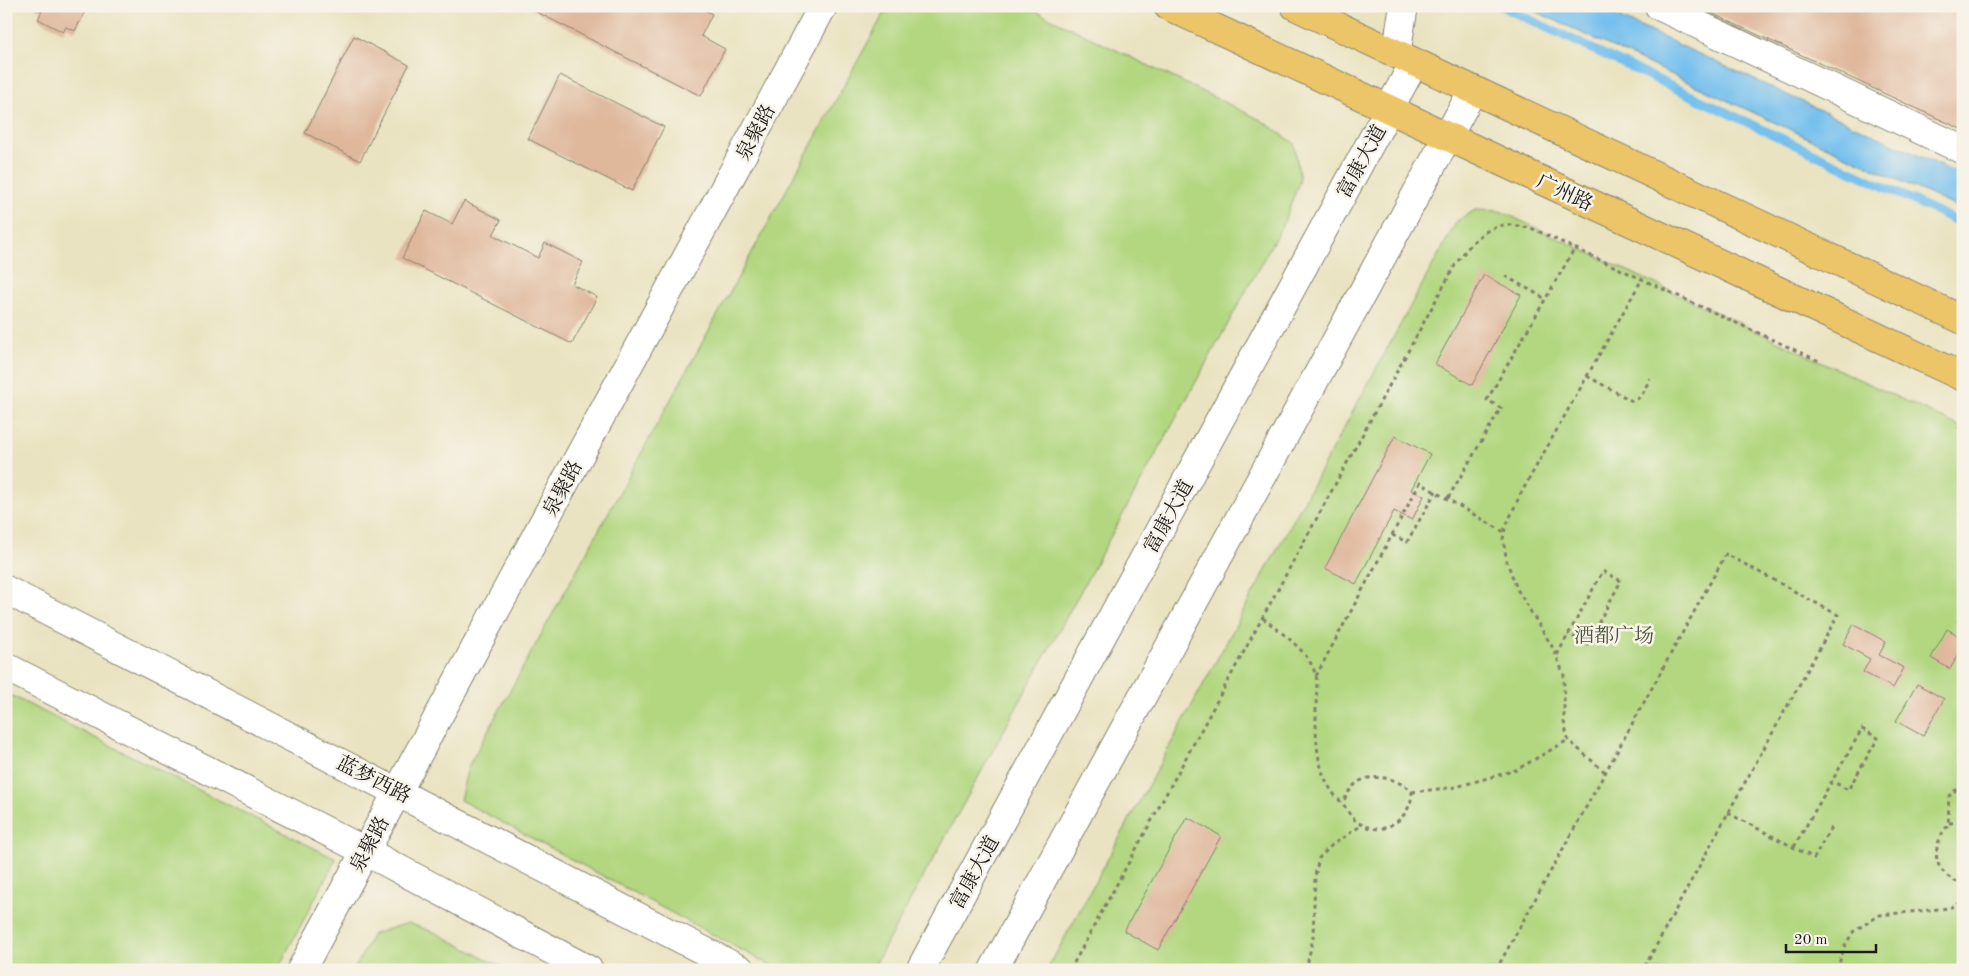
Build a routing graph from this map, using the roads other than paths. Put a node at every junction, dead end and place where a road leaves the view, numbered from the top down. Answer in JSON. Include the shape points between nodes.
{"nodes":[{"id":1,"x":822,"y":6,"type":"edge"},
{"id":2,"x":1168,"y":6,"type":"edge"},
{"id":3,"x":1295,"y":6,"type":"edge"},
{"id":4,"x":1404,"y":6,"type":"edge"},
{"id":5,"x":1659,"y":6,"type":"edge"},
{"id":6,"x":1405,"y":58,"type":"junction"},
{"id":7,"x":1473,"y":90,"type":"junction"},
{"id":8,"x":1389,"y":110,"type":"junction"},
{"id":9,"x":1447,"y":137,"type":"junction"},
{"id":10,"x":1963,"y":150,"type":"edge"},
{"id":11,"x":1963,"y":320,"type":"edge"},
{"id":12,"x":1963,"y":377,"type":"edge"},
{"id":13,"x":6,"y":590,"type":"edge"},
{"id":14,"x":6,"y":667,"type":"edge"},
{"id":15,"x":398,"y":791,"type":"junction"},
{"id":16,"x":365,"y":851,"type":"junction"},
{"id":17,"x":301,"y":970,"type":"edge"},
{"id":18,"x":589,"y":970,"type":"edge"},
{"id":19,"x":741,"y":970,"type":"edge"},
{"id":20,"x":920,"y":970,"type":"edge"},
{"id":21,"x":993,"y":970,"type":"edge"}],
"edges":[{"from":1,"to":15,"type":"street","name":"泉聚路"},
{"from":2,"to":8,"type":"main road","name":"广州路"},
{"from":3,"to":6,"type":"main road"},
{"from":4,"to":6,"type":"street","name":"富康大道"},
{"from":5,"to":10,"type":"street"},
{"from":6,"to":7,"type":"main road"},
{"from":6,"to":8,"type":"street","name":"富康大道"},
{"from":7,"to":9,"type":"street"},
{"from":7,"to":11,"type":"main road"},
{"from":8,"to":9,"type":"main road","name":"广州路"},
{"from":8,"to":20,"type":"street","name":"富康大道"},
{"from":9,"to":12,"type":"main road","name":"广州路"},
{"from":9,"to":21,"type":"street"},
{"from":13,"to":15,"type":"street","name":"蓝梦西路"},
{"from":14,"to":16,"type":"street"},
{"from":15,"to":16,"type":"street","name":"泉聚路"},
{"from":15,"to":19,"type":"street","name":"蓝梦西路"},
{"from":16,"to":17,"type":"street","name":"泉聚路"},
{"from":16,"to":18,"type":"street"}]}
